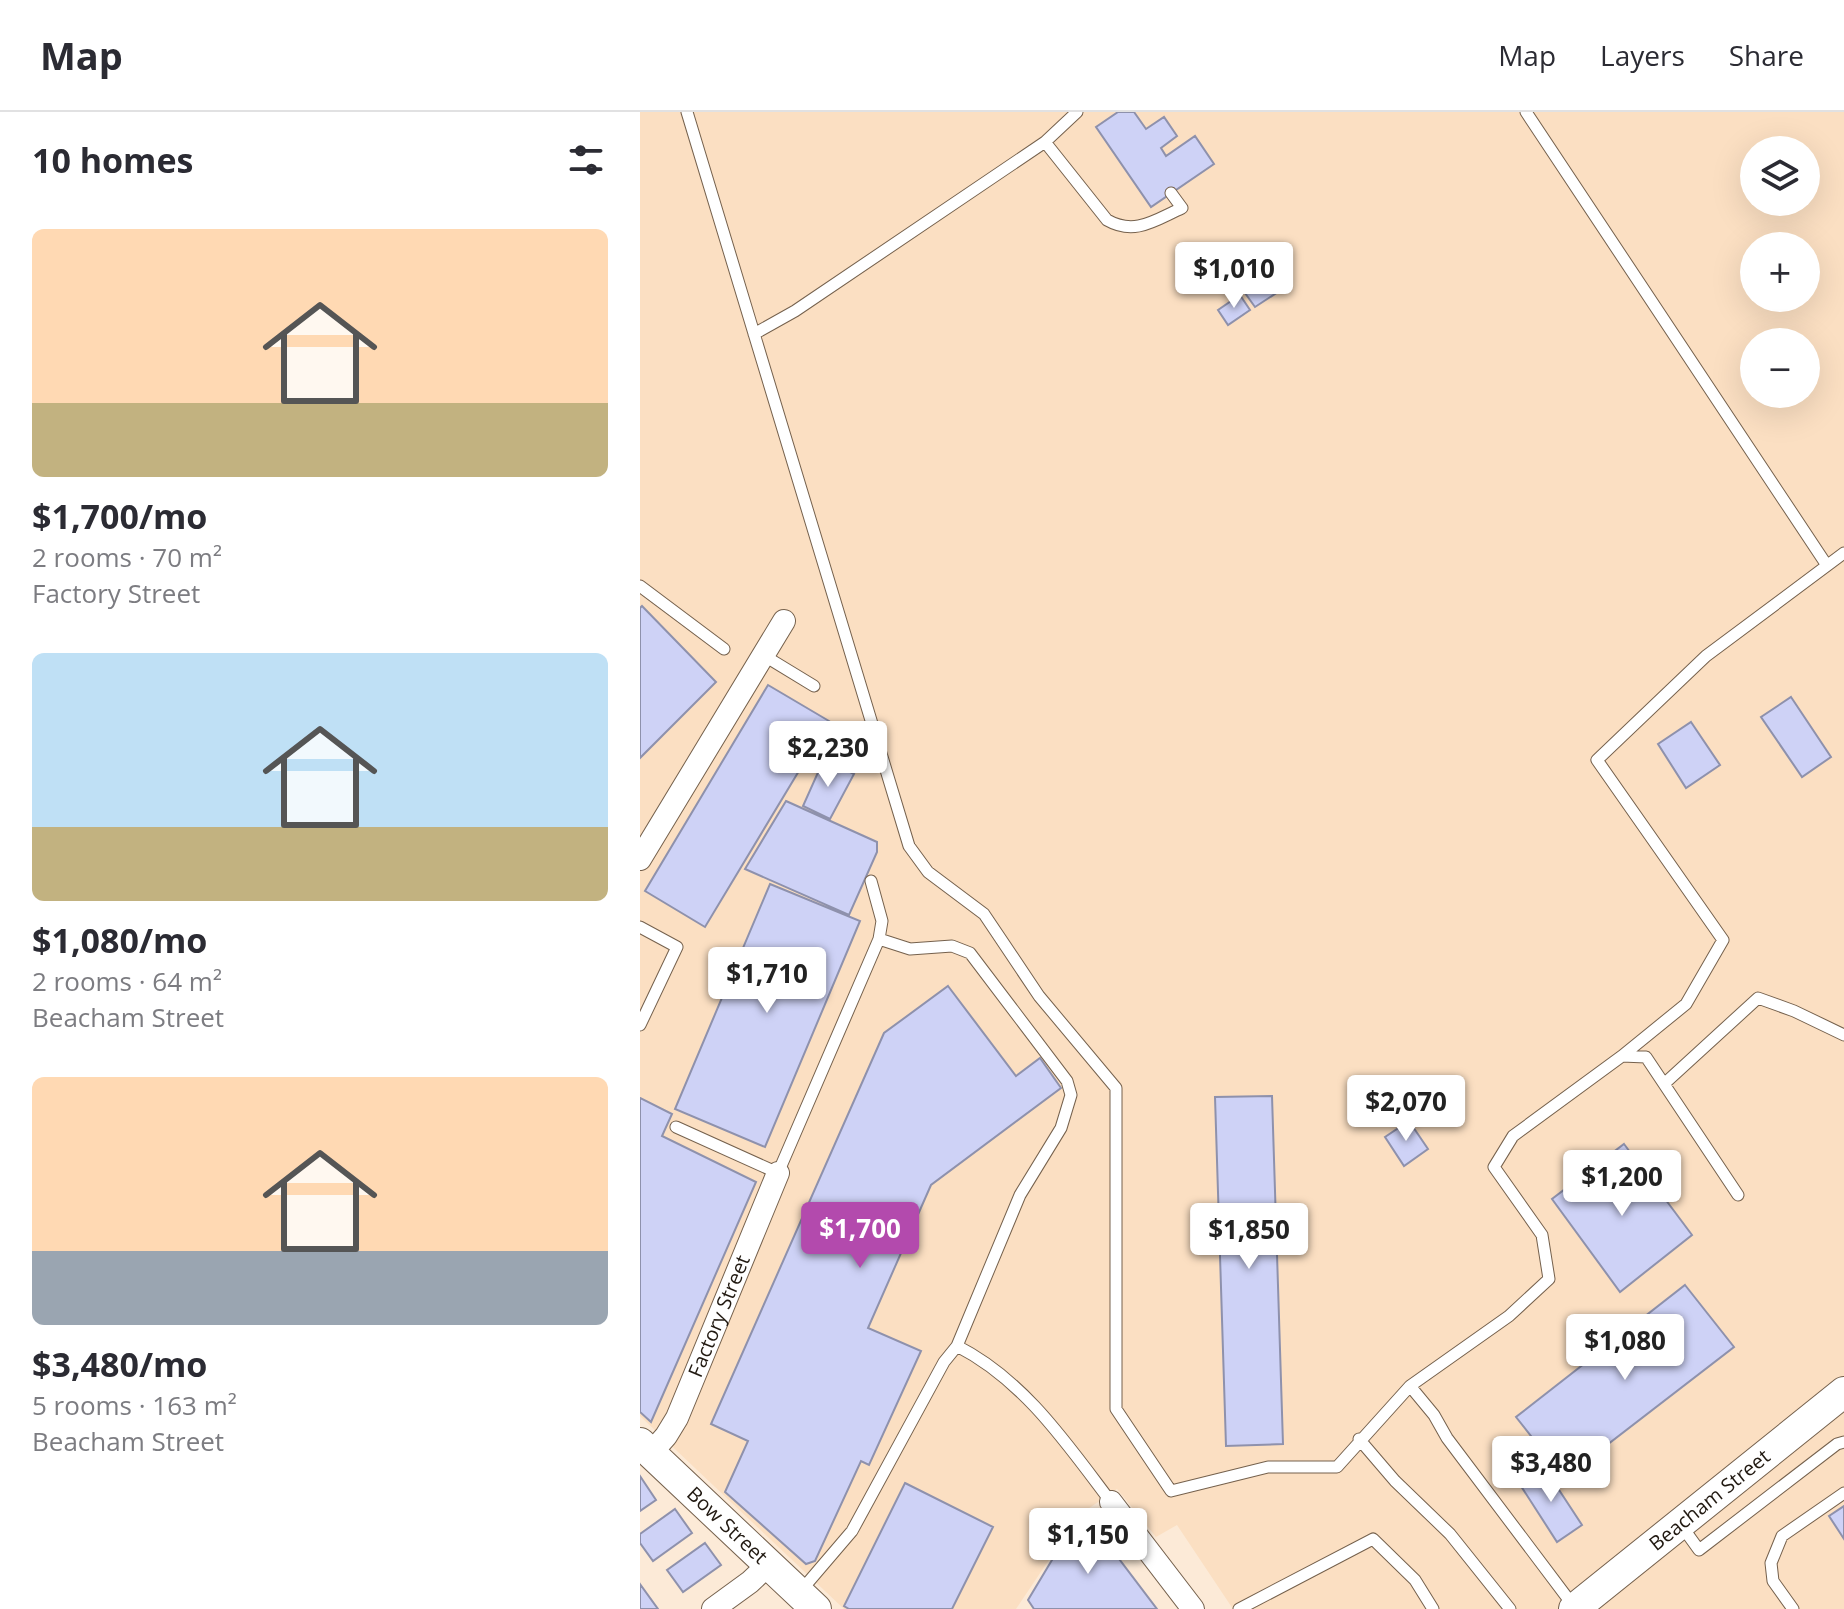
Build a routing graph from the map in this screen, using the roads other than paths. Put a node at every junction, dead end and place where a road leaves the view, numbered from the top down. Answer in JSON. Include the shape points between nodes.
{"nodes":[{"id":1,"x":687,"y":112,"type":"edge"},
{"id":2,"x":1077,"y":112,"type":"edge"},
{"id":3,"x":1526,"y":112,"type":"edge"},
{"id":4,"x":1045,"y":142,"type":"junction"},
{"id":5,"x":1171,"y":193,"type":"dead end"},
{"id":6,"x":754,"y":334,"type":"junction"},
{"id":7,"x":1844,"y":553,"type":"edge"},
{"id":8,"x":1826,"y":564,"type":"junction"},
{"id":9,"x":640,"y":586,"type":"edge"},
{"id":10,"x":784,"y":621,"type":"dead end"},
{"id":11,"x":724,"y":649,"type":"dead end"},
{"id":12,"x":763,"y":655,"type":"junction"},
{"id":13,"x":814,"y":686,"type":"dead end"},
{"id":14,"x":640,"y":859,"type":"edge"},
{"id":15,"x":871,"y":881,"type":"dead end"},
{"id":16,"x":640,"y":927,"type":"edge"},
{"id":17,"x":879,"y":939,"type":"junction"},
{"id":18,"x":640,"y":1025,"type":"edge"},
{"id":19,"x":1844,"y":1035,"type":"edge"},
{"id":20,"x":1622,"y":1056,"type":"junction"},
{"id":21,"x":1664,"y":1084,"type":"junction"},
{"id":22,"x":676,"y":1127,"type":"dead end"},
{"id":23,"x":778,"y":1173,"type":"junction"},
{"id":24,"x":1738,"y":1195,"type":"dead end"},
{"id":25,"x":957,"y":1346,"type":"junction"},
{"id":26,"x":1410,"y":1386,"type":"junction"},
{"id":27,"x":1844,"y":1392,"type":"edge"},
{"id":28,"x":1359,"y":1439,"type":"junction"},
{"id":29,"x":1844,"y":1442,"type":"edge"},
{"id":30,"x":645,"y":1448,"type":"edge"},
{"id":31,"x":1844,"y":1493,"type":"edge"},
{"id":32,"x":1111,"y":1502,"type":"joint"},
{"id":33,"x":1681,"y":1524,"type":"junction"},
{"id":34,"x":768,"y":1565,"type":"junction"},
{"id":35,"x":807,"y":1601,"type":"edge"},
{"id":36,"x":1786,"y":1606,"type":"edge"},
{"id":37,"x":713,"y":1609,"type":"edge"},
{"id":38,"x":1193,"y":1609,"type":"edge"},
{"id":39,"x":1239,"y":1609,"type":"edge"},
{"id":40,"x":1433,"y":1609,"type":"edge"},
{"id":41,"x":1510,"y":1609,"type":"edge"},
{"id":42,"x":1574,"y":1609,"type":"edge"}],
"edges":[{"from":1,"to":6,"type":"lane"},
{"from":2,"to":4,"type":"lane"},
{"from":3,"to":8,"type":"lane"},
{"from":4,"to":5,"type":"lane","via":[[1107,220],[1120,228],[1138,227],[1182,208]]},
{"from":4,"to":6,"type":"lane"},
{"from":6,"to":28,"type":"lane","via":[[909,846],[928,872],[984,914],[1039,996],[1116,1088],[1116,1409],[1171,1491],[1268,1467],[1337,1467]]},
{"from":7,"to":8,"type":"lane"},
{"from":8,"to":20,"type":"lane","via":[[1706,656],[1597,760],[1723,940],[1686,1004]]},
{"from":9,"to":11,"type":"lane"},
{"from":10,"to":12,"type":"street"},
{"from":12,"to":13,"type":"lane"},
{"from":12,"to":14,"type":"street"},
{"from":15,"to":17,"type":"lane","via":[[882,921]]},
{"from":16,"to":18,"type":"lane","via":[[677,947]]},
{"from":17,"to":23,"type":"lane"},
{"from":17,"to":25,"type":"lane","via":[[910,949],[952,946],[970,953],[1070,1088],[1061,1128],[1020,1195]]},
{"from":19,"to":21,"type":"lane","via":[[1758,998]]},
{"from":20,"to":21,"type":"lane","via":[[1646,1057]]},
{"from":20,"to":26,"type":"lane","via":[[1513,1136],[1494,1167],[1542,1235],[1549,1279],[1509,1316]]},
{"from":21,"to":24,"type":"lane"},
{"from":22,"to":23,"type":"lane"},
{"from":23,"to":30,"type":"street","name":"Factory Street","via":[[677,1418],[666,1436]]},
{"from":25,"to":32,"type":"lane","via":[[988,1365],[1038,1409]]},
{"from":25,"to":35,"type":"lane"},
{"from":26,"to":28,"type":"lane"},
{"from":26,"to":42,"type":"lane"},
{"from":27,"to":33,"type":"main road","name":"Beacham Street"},
{"from":28,"to":41,"type":"lane","via":[[1450,1534]]},
{"from":29,"to":33,"type":"lane","via":[[1699,1550]]},
{"from":30,"to":34,"type":"main road","name":"Bow Street"},
{"from":31,"to":36,"type":"lane","via":[[1782,1536],[1771,1563],[1773,1581]]},
{"from":32,"to":38,"type":"street"},
{"from":33,"to":42,"type":"main road","name":"Beacham Street"},
{"from":34,"to":35,"type":"main road","name":"Bow Street"},
{"from":34,"to":37,"type":"street"},
{"from":39,"to":40,"type":"lane","via":[[1373,1539],[1415,1580]]}]}
